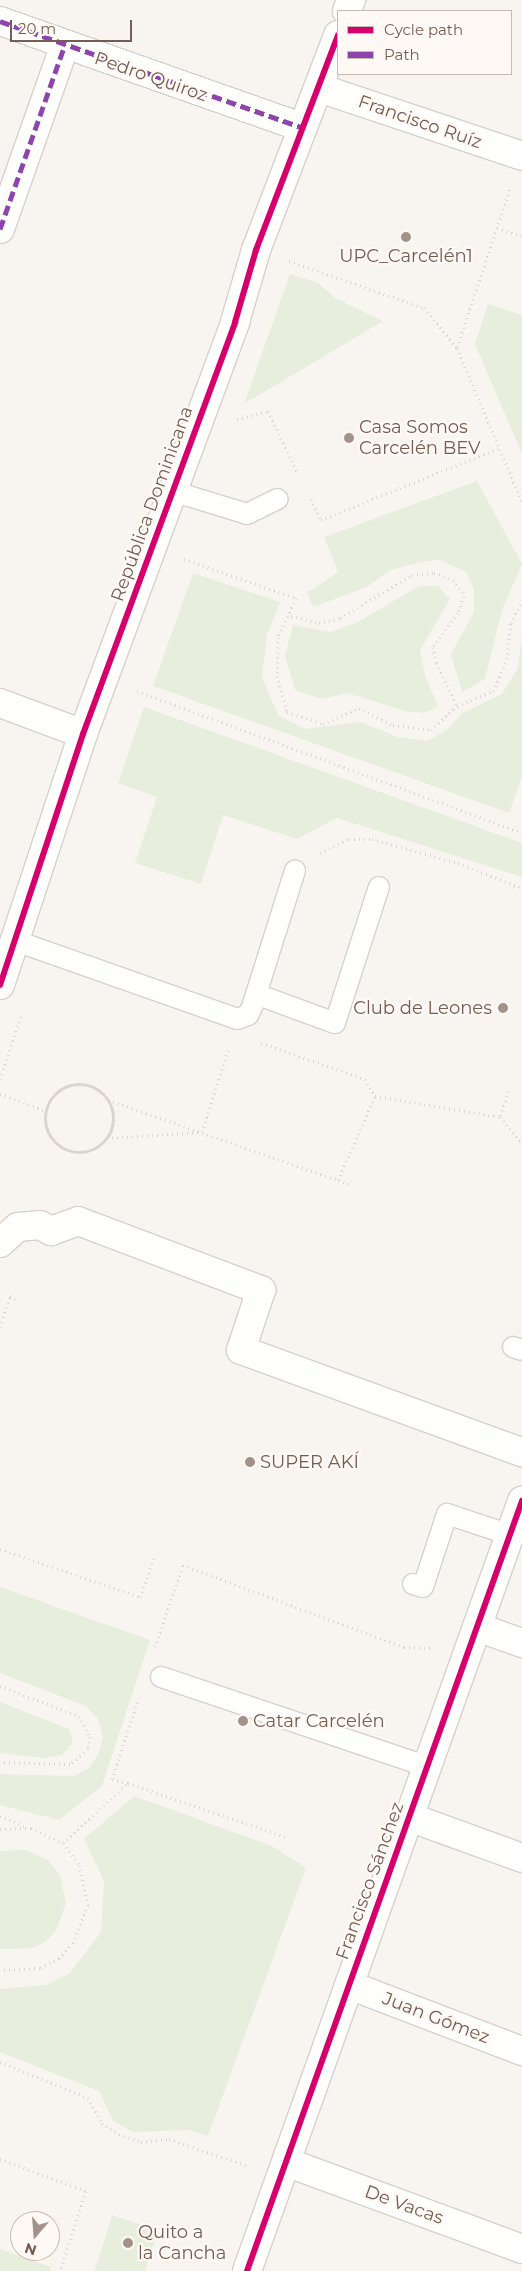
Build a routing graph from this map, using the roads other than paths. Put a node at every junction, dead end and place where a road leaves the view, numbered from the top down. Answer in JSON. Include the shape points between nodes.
{"nodes":[{"id":1,"x":0,"y":21,"type":"edge"},
{"id":2,"x":337,"y":38,"type":"edge"},
{"id":3,"x":64,"y":47,"type":"junction"},
{"id":4,"x":319,"y":88,"type":"junction"},
{"id":5,"x":303,"y":128,"type":"junction"},
{"id":6,"x":522,"y":156,"type":"edge"},
{"id":7,"x":0,"y":230,"type":"edge"},
{"id":8,"x":172,"y":491,"type":"junction"},
{"id":9,"x":278,"y":500,"type":"dead end"},
{"id":10,"x":0,"y":703,"type":"edge"},
{"id":11,"x":83,"y":734,"type":"junction"},
{"id":12,"x":295,"y":871,"type":"road end"},
{"id":13,"x":379,"y":887,"type":"dead end"},
{"id":14,"x":16,"y":941,"type":"junction"},
{"id":15,"x":0,"y":985,"type":"edge"},
{"id":16,"x":256,"y":994,"type":"junction"},
{"id":17,"x":0,"y":1243,"type":"edge"},
{"id":18,"x":522,"y":1452,"type":"edge"},
{"id":19,"x":522,"y":1501,"type":"edge"},
{"id":20,"x":510,"y":1535,"type":"junction"},
{"id":21,"x":413,"y":1584,"type":"dead end"},
{"id":22,"x":477,"y":1627,"type":"junction"},
{"id":23,"x":522,"y":1643,"type":"edge"},
{"id":24,"x":161,"y":1678,"type":"dead end"},
{"id":25,"x":426,"y":1766,"type":"junction"},
{"id":26,"x":409,"y":1817,"type":"junction"},
{"id":27,"x":522,"y":1858,"type":"edge"},
{"id":28,"x":349,"y":1985,"type":"junction"},
{"id":29,"x":522,"y":2051,"type":"edge"},
{"id":30,"x":283,"y":2170,"type":"junction"},
{"id":31,"x":522,"y":2249,"type":"edge"},
{"id":32,"x":247,"y":2271,"type":"edge"}],
"edges":[{"from":1,"to":3,"type":"street","name":"Pedro Quiroz"},
{"from":2,"to":4,"type":"street","name":"República Dominicana"},
{"from":3,"to":5,"type":"street","name":"Pedro Quiroz"},
{"from":3,"to":7,"type":"street"},
{"from":4,"to":5,"type":"street","name":"República Dominicana"},
{"from":4,"to":6,"type":"street","name":"Francisco Ruíz"},
{"from":5,"to":8,"type":"street","name":"República Dominicana","via":[[256,250],[235,322]]},
{"from":8,"to":9,"type":"lane","via":[[247,514]]},
{"from":8,"to":11,"type":"street","name":"República Dominicana"},
{"from":10,"to":11,"type":"street"},
{"from":11,"to":14,"type":"street","name":"República Dominicana"},
{"from":12,"to":16,"type":"lane"},
{"from":13,"to":16,"type":"lane","via":[[335,1023]]},
{"from":14,"to":15,"type":"street","name":"República Dominicana"},
{"from":14,"to":16,"type":"lane","via":[[235,1026],[248,1015]]},
{"from":17,"to":18,"type":"street","via":[[18,1227],[40,1226],[51,1231],[78,1221],[261,1290],[240,1350]]},
{"from":19,"to":20,"type":"street","name":"Francisco Sánchez"},
{"from":20,"to":21,"type":"lane","via":[[447,1514],[423,1587]]},
{"from":20,"to":22,"type":"street","name":"Francisco Sánchez"},
{"from":22,"to":23,"type":"street"},
{"from":22,"to":25,"type":"street","name":"Francisco Sánchez"},
{"from":24,"to":25,"type":"lane"},
{"from":25,"to":26,"type":"street","name":"Francisco Sánchez"},
{"from":26,"to":27,"type":"street"},
{"from":26,"to":28,"type":"street","name":"Francisco Sánchez"},
{"from":28,"to":29,"type":"street","name":"Juan Gómez"},
{"from":28,"to":30,"type":"street","name":"Francisco Sánchez"},
{"from":30,"to":31,"type":"street","name":"De Vacas"},
{"from":30,"to":32,"type":"street","name":"Francisco Sánchez"}]}
